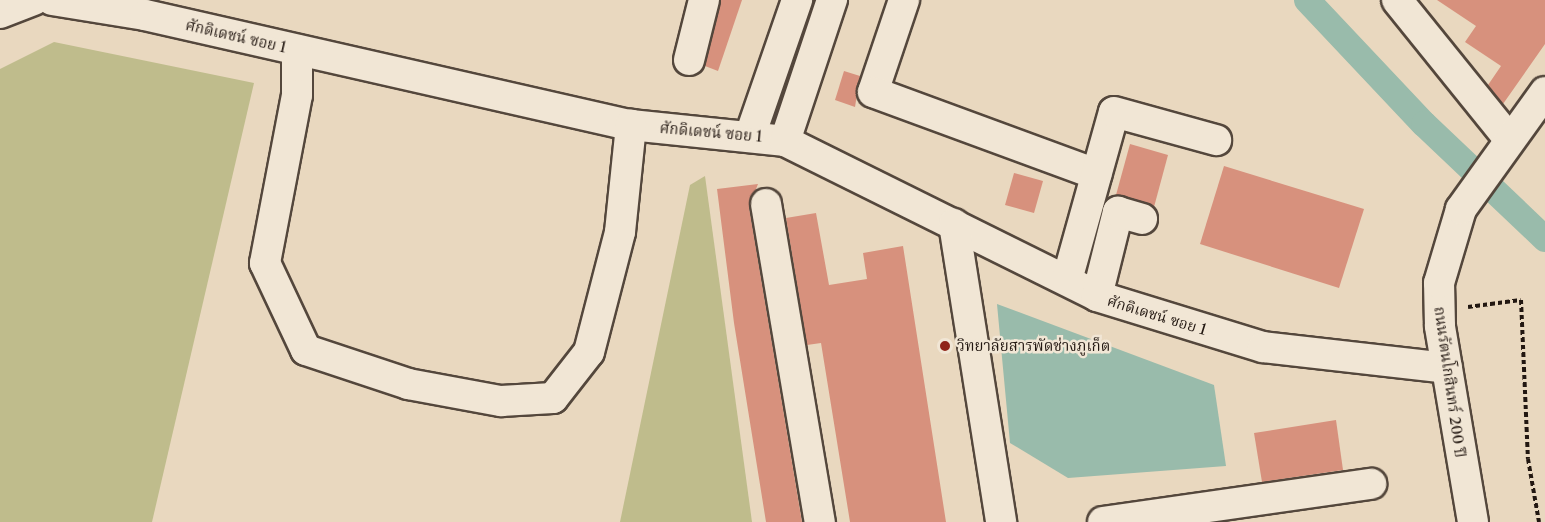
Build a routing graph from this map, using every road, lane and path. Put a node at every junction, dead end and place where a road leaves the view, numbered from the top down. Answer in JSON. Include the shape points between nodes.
{"nodes":[{"id":1,"x":34,"y":0,"type":"edge"},
{"id":2,"x":52,"y":0,"type":"edge"},
{"id":3,"x":704,"y":0,"type":"edge"},
{"id":4,"x":797,"y":0,"type":"edge"},
{"id":5,"x":832,"y":0,"type":"edge"},
{"id":6,"x":904,"y":0,"type":"edge"},
{"id":7,"x":1397,"y":0,"type":"edge"},
{"id":8,"x":0,"y":13,"type":"edge"},
{"id":9,"x":297,"y":50,"type":"junction"},
{"id":10,"x":688,"y":60,"type":"dead end"},
{"id":11,"x":1545,"y":92,"type":"edge"},
{"id":12,"x":631,"y":125,"type":"junction"},
{"id":13,"x":751,"y":134,"type":"junction"},
{"id":14,"x":1216,"y":140,"type":"dead end"},
{"id":15,"x":785,"y":141,"type":"junction"},
{"id":16,"x":1504,"y":146,"type":"junction"},
{"id":17,"x":1096,"y":174,"type":"junction"},
{"id":18,"x":766,"y":204,"type":"dead end"},
{"id":19,"x":1142,"y":219,"type":"dead end"},
{"id":20,"x":954,"y":224,"type":"junction"},
{"id":21,"x":1067,"y":280,"type":"junction"},
{"id":22,"x":1097,"y":296,"type":"junction"},
{"id":23,"x":1468,"y":307,"type":"dead end"},
{"id":24,"x":1447,"y":368,"type":"junction"},
{"id":25,"x":1371,"y":484,"type":"dead end"},
{"id":26,"x":1189,"y":516,"type":"edge"},
{"id":27,"x":820,"y":522,"type":"edge"},
{"id":28,"x":1001,"y":522,"type":"edge"},
{"id":29,"x":1104,"y":522,"type":"edge"},
{"id":30,"x":1473,"y":522,"type":"edge"},
{"id":31,"x":1539,"y":522,"type":"edge"}],
"edges":[{"from":1,"to":8,"type":"street"},
{"from":2,"to":9,"type":"street","name":"ศักดิเดชน์ ซอย 1"},
{"from":3,"to":10,"type":"street"},
{"from":4,"to":13,"type":"street"},
{"from":5,"to":15,"type":"street"},
{"from":6,"to":17,"type":"street","via":[[873,92]]},
{"from":7,"to":16,"type":"street"},
{"from":9,"to":12,"type":"street","name":"ศักดิเดชน์ ซอย 1"},
{"from":9,"to":12,"type":"street","via":[[297,95],[265,263],[306,350],[408,384],[501,401],[553,398],[589,352],[620,232]]},
{"from":11,"to":16,"type":"street","name":"ถนนรัตนโกสินทร์ 200 ปี"},
{"from":12,"to":13,"type":"street","name":"ศักดิเดชน์ ซอย 1"},
{"from":13,"to":15,"type":"street","name":"ศักดิเดชน์ ซอย 1"},
{"from":14,"to":17,"type":"street","via":[[1114,112]]},
{"from":15,"to":20,"type":"street","name":"ศักดิเดชน์ ซอย 1"},
{"from":16,"to":24,"type":"street","name":"ถนนรัตนโกสินทร์ 200 ปี","via":[[1461,209],[1439,283]]},
{"from":17,"to":21,"type":"street"},
{"from":18,"to":27,"type":"street"},
{"from":19,"to":22,"type":"street","via":[[1118,212]]},
{"from":20,"to":21,"type":"street","name":"ศักดิเดชน์ ซอย 1"},
{"from":20,"to":28,"type":"street"},
{"from":21,"to":22,"type":"street","name":"ศักดิเดชน์ ซอย 1"},
{"from":22,"to":24,"type":"street","name":"ศักดิเดชน์ ซอย 1","via":[[1263,347]]},
{"from":23,"to":31,"type":"path","via":[[1521,300],[1528,459]]},
{"from":24,"to":30,"type":"street","name":"ถนนรัตนโกสินทร์ 200 ปี"},
{"from":25,"to":26,"type":"street"},
{"from":26,"to":29,"type":"street"}]}
